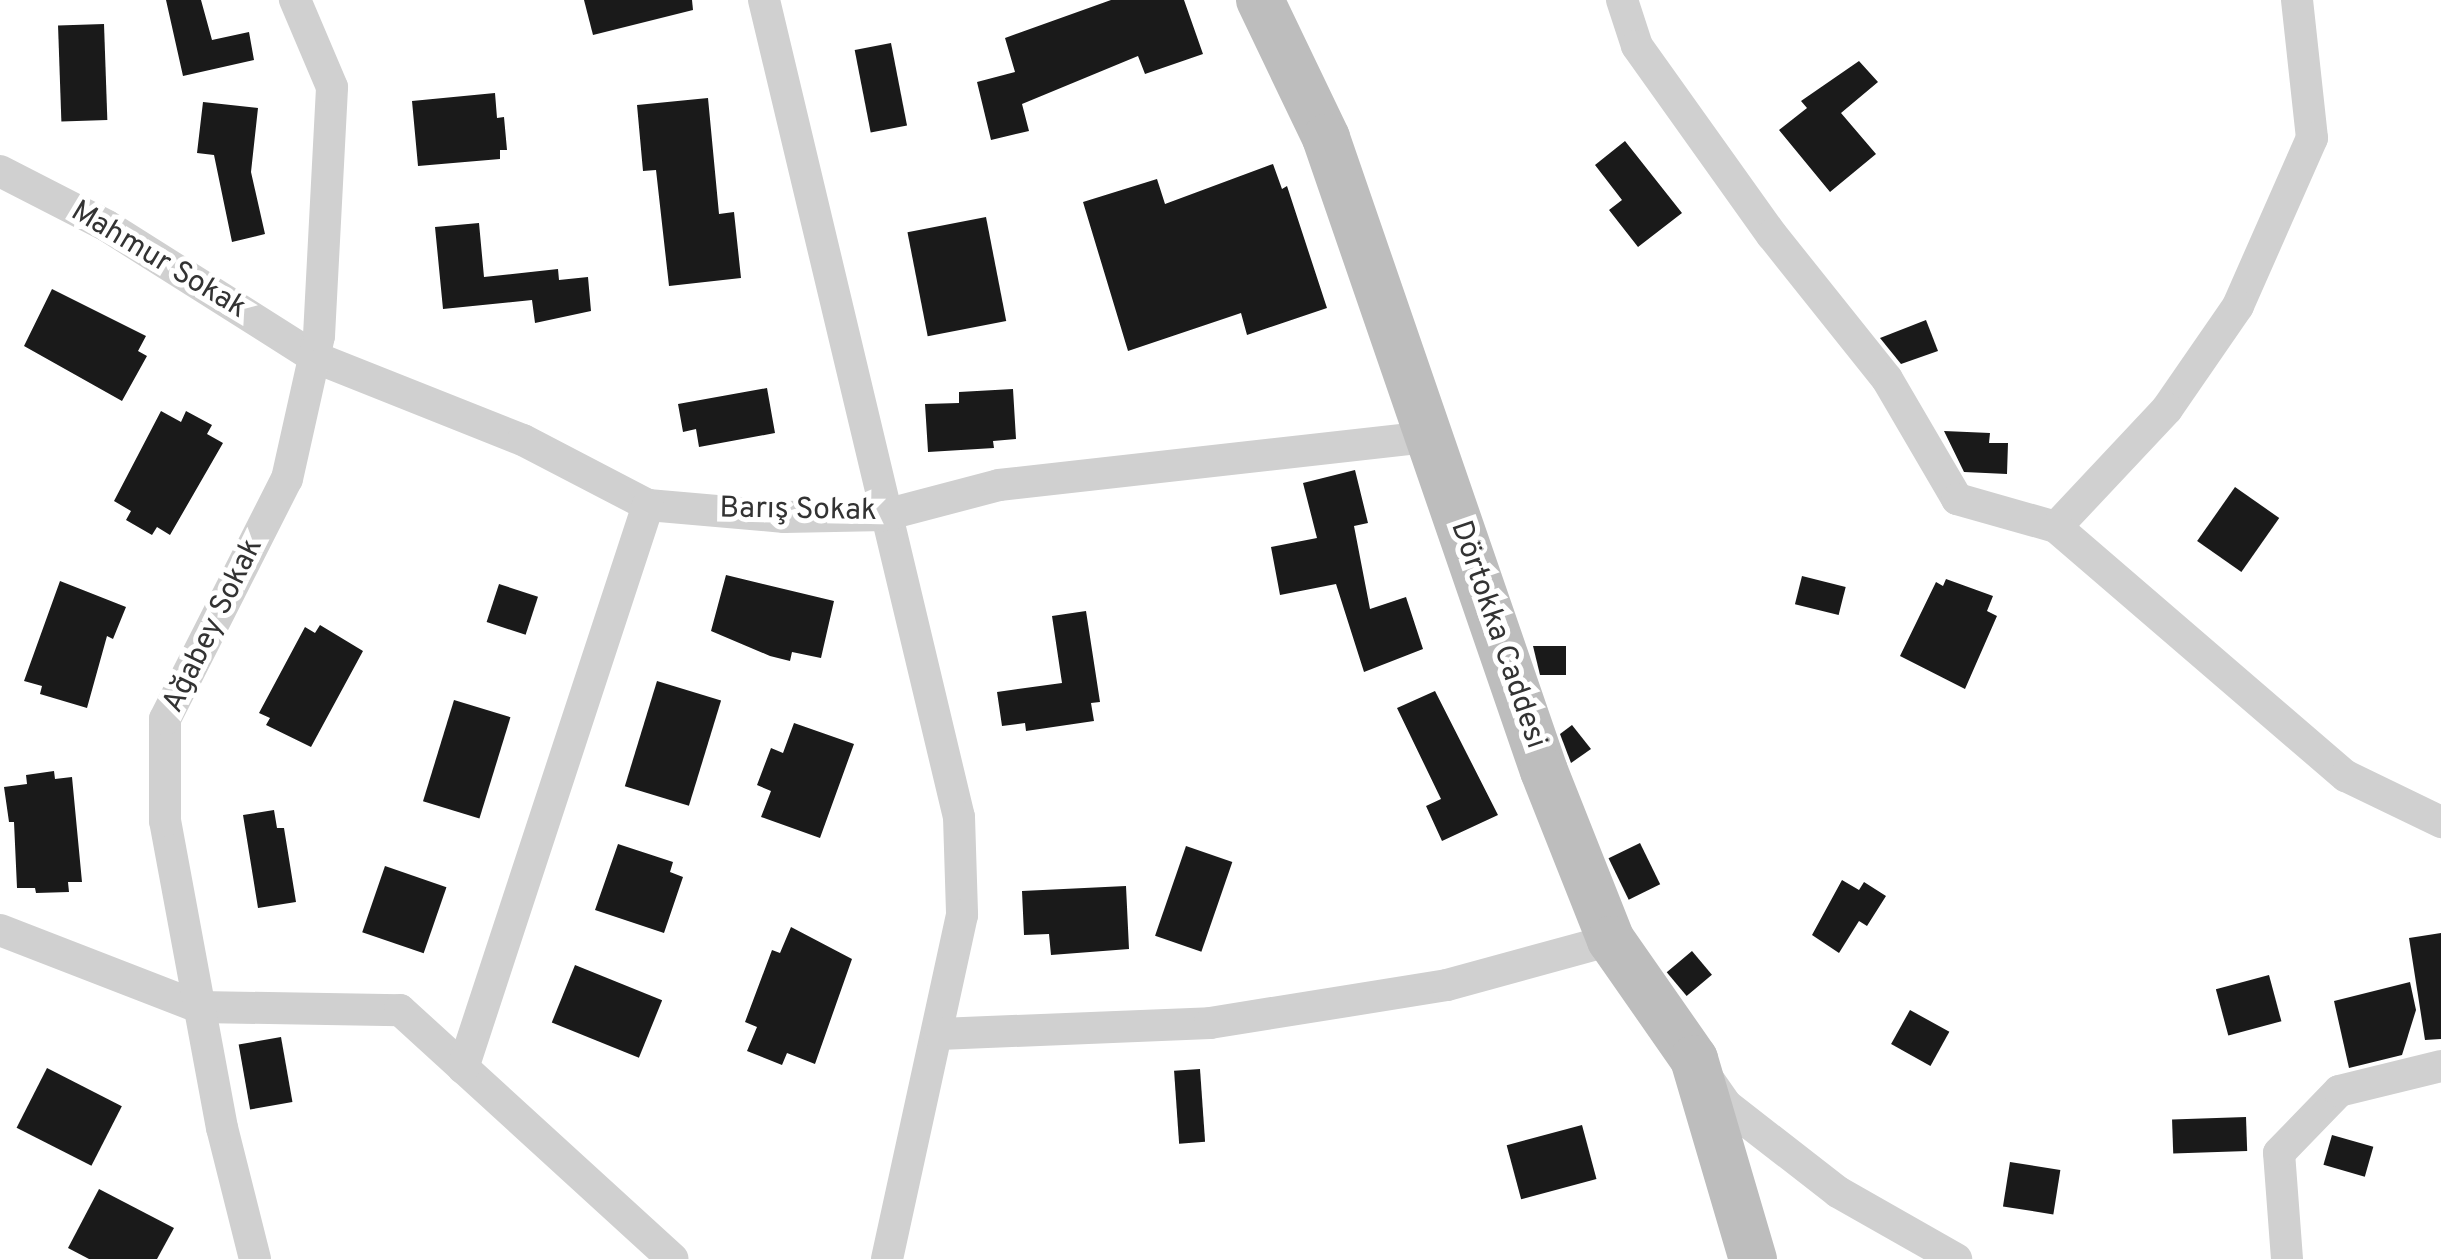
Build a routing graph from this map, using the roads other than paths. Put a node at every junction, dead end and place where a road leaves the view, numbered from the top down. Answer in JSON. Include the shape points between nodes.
{"nodes":[{"id":1,"x":295,"y":0,"type":"edge"},
{"id":2,"x":764,"y":0,"type":"edge"},
{"id":3,"x":1260,"y":0,"type":"edge"},
{"id":4,"x":1622,"y":0,"type":"edge"},
{"id":5,"x":2296,"y":0,"type":"edge"},
{"id":6,"x":0,"y":171,"type":"edge"},
{"id":7,"x":314,"y":358,"type":"junction"},
{"id":8,"x":1428,"y":438,"type":"junction"},
{"id":9,"x":648,"y":505,"type":"junction"},
{"id":10,"x":885,"y":514,"type":"junction"},
{"id":11,"x":2056,"y":527,"type":"junction"},
{"id":12,"x":2441,"y":822,"type":"edge"},
{"id":13,"x":0,"y":930,"type":"edge"},
{"id":14,"x":1611,"y":940,"type":"junction"},
{"id":15,"x":200,"y":1007,"type":"junction"},
{"id":16,"x":939,"y":1034,"type":"junction"},
{"id":17,"x":1694,"y":1059,"type":"junction"},
{"id":18,"x":2441,"y":1066,"type":"edge"},
{"id":19,"x":463,"y":1068,"type":"junction"},
{"id":20,"x":639,"y":1245,"type":"edge"},
{"id":21,"x":256,"y":1259,"type":"edge"},
{"id":22,"x":673,"y":1259,"type":"edge"},
{"id":23,"x":887,"y":1259,"type":"edge"},
{"id":24,"x":1753,"y":1259,"type":"edge"},
{"id":25,"x":1956,"y":1259,"type":"edge"},
{"id":26,"x":2288,"y":1259,"type":"edge"}],
"edges":[{"from":1,"to":7,"type":"street","name":"Ağabey Sokak","via":[[332,87]]},
{"from":2,"to":10,"type":"street"},
{"from":3,"to":8,"type":"street","name":"Dörtokka Caddesi","via":[[1326,138]]},
{"from":4,"to":11,"type":"street","via":[[1637,46],[1772,235],[1887,379],[1957,499]]},
{"from":5,"to":11,"type":"street","via":[[2312,138],[2238,306],[2166,410]]},
{"from":6,"to":7,"type":"street","name":"Mahmur Sokak","via":[[107,226]]},
{"from":7,"to":9,"type":"street","name":"Barış Sokak","via":[[523,440]]},
{"from":7,"to":15,"type":"street","name":"Ağabey Sokak","via":[[287,479],[165,719],[165,822]]},
{"from":8,"to":10,"type":"street","name":"Barış Sokak","via":[[1000,486]]},
{"from":8,"to":14,"type":"street","name":"Dörtokka Caddesi"},
{"from":9,"to":10,"type":"street","name":"Barış Sokak","via":[[784,517]]},
{"from":9,"to":19,"type":"street"},
{"from":10,"to":16,"type":"street","via":[[958,816],[962,915]]},
{"from":11,"to":12,"type":"street","via":[[2346,776]]},
{"from":13,"to":15,"type":"street"},
{"from":14,"to":16,"type":"street","via":[[1447,985],[1210,1023]]},
{"from":14,"to":17,"type":"street","name":"Dörtokka Caddesi"},
{"from":15,"to":19,"type":"street","via":[[400,1010]]},
{"from":15,"to":21,"type":"street","name":"Ağabey Sokak"},
{"from":16,"to":23,"type":"street"},
{"from":17,"to":24,"type":"street","name":"Dörtokka Caddesi"},
{"from":17,"to":25,"type":"street","via":[[1726,1105],[1838,1192]]},
{"from":18,"to":26,"type":"street","via":[[2339,1090],[2279,1153]]},
{"from":19,"to":20,"type":"street"},
{"from":20,"to":22,"type":"street"}]}
